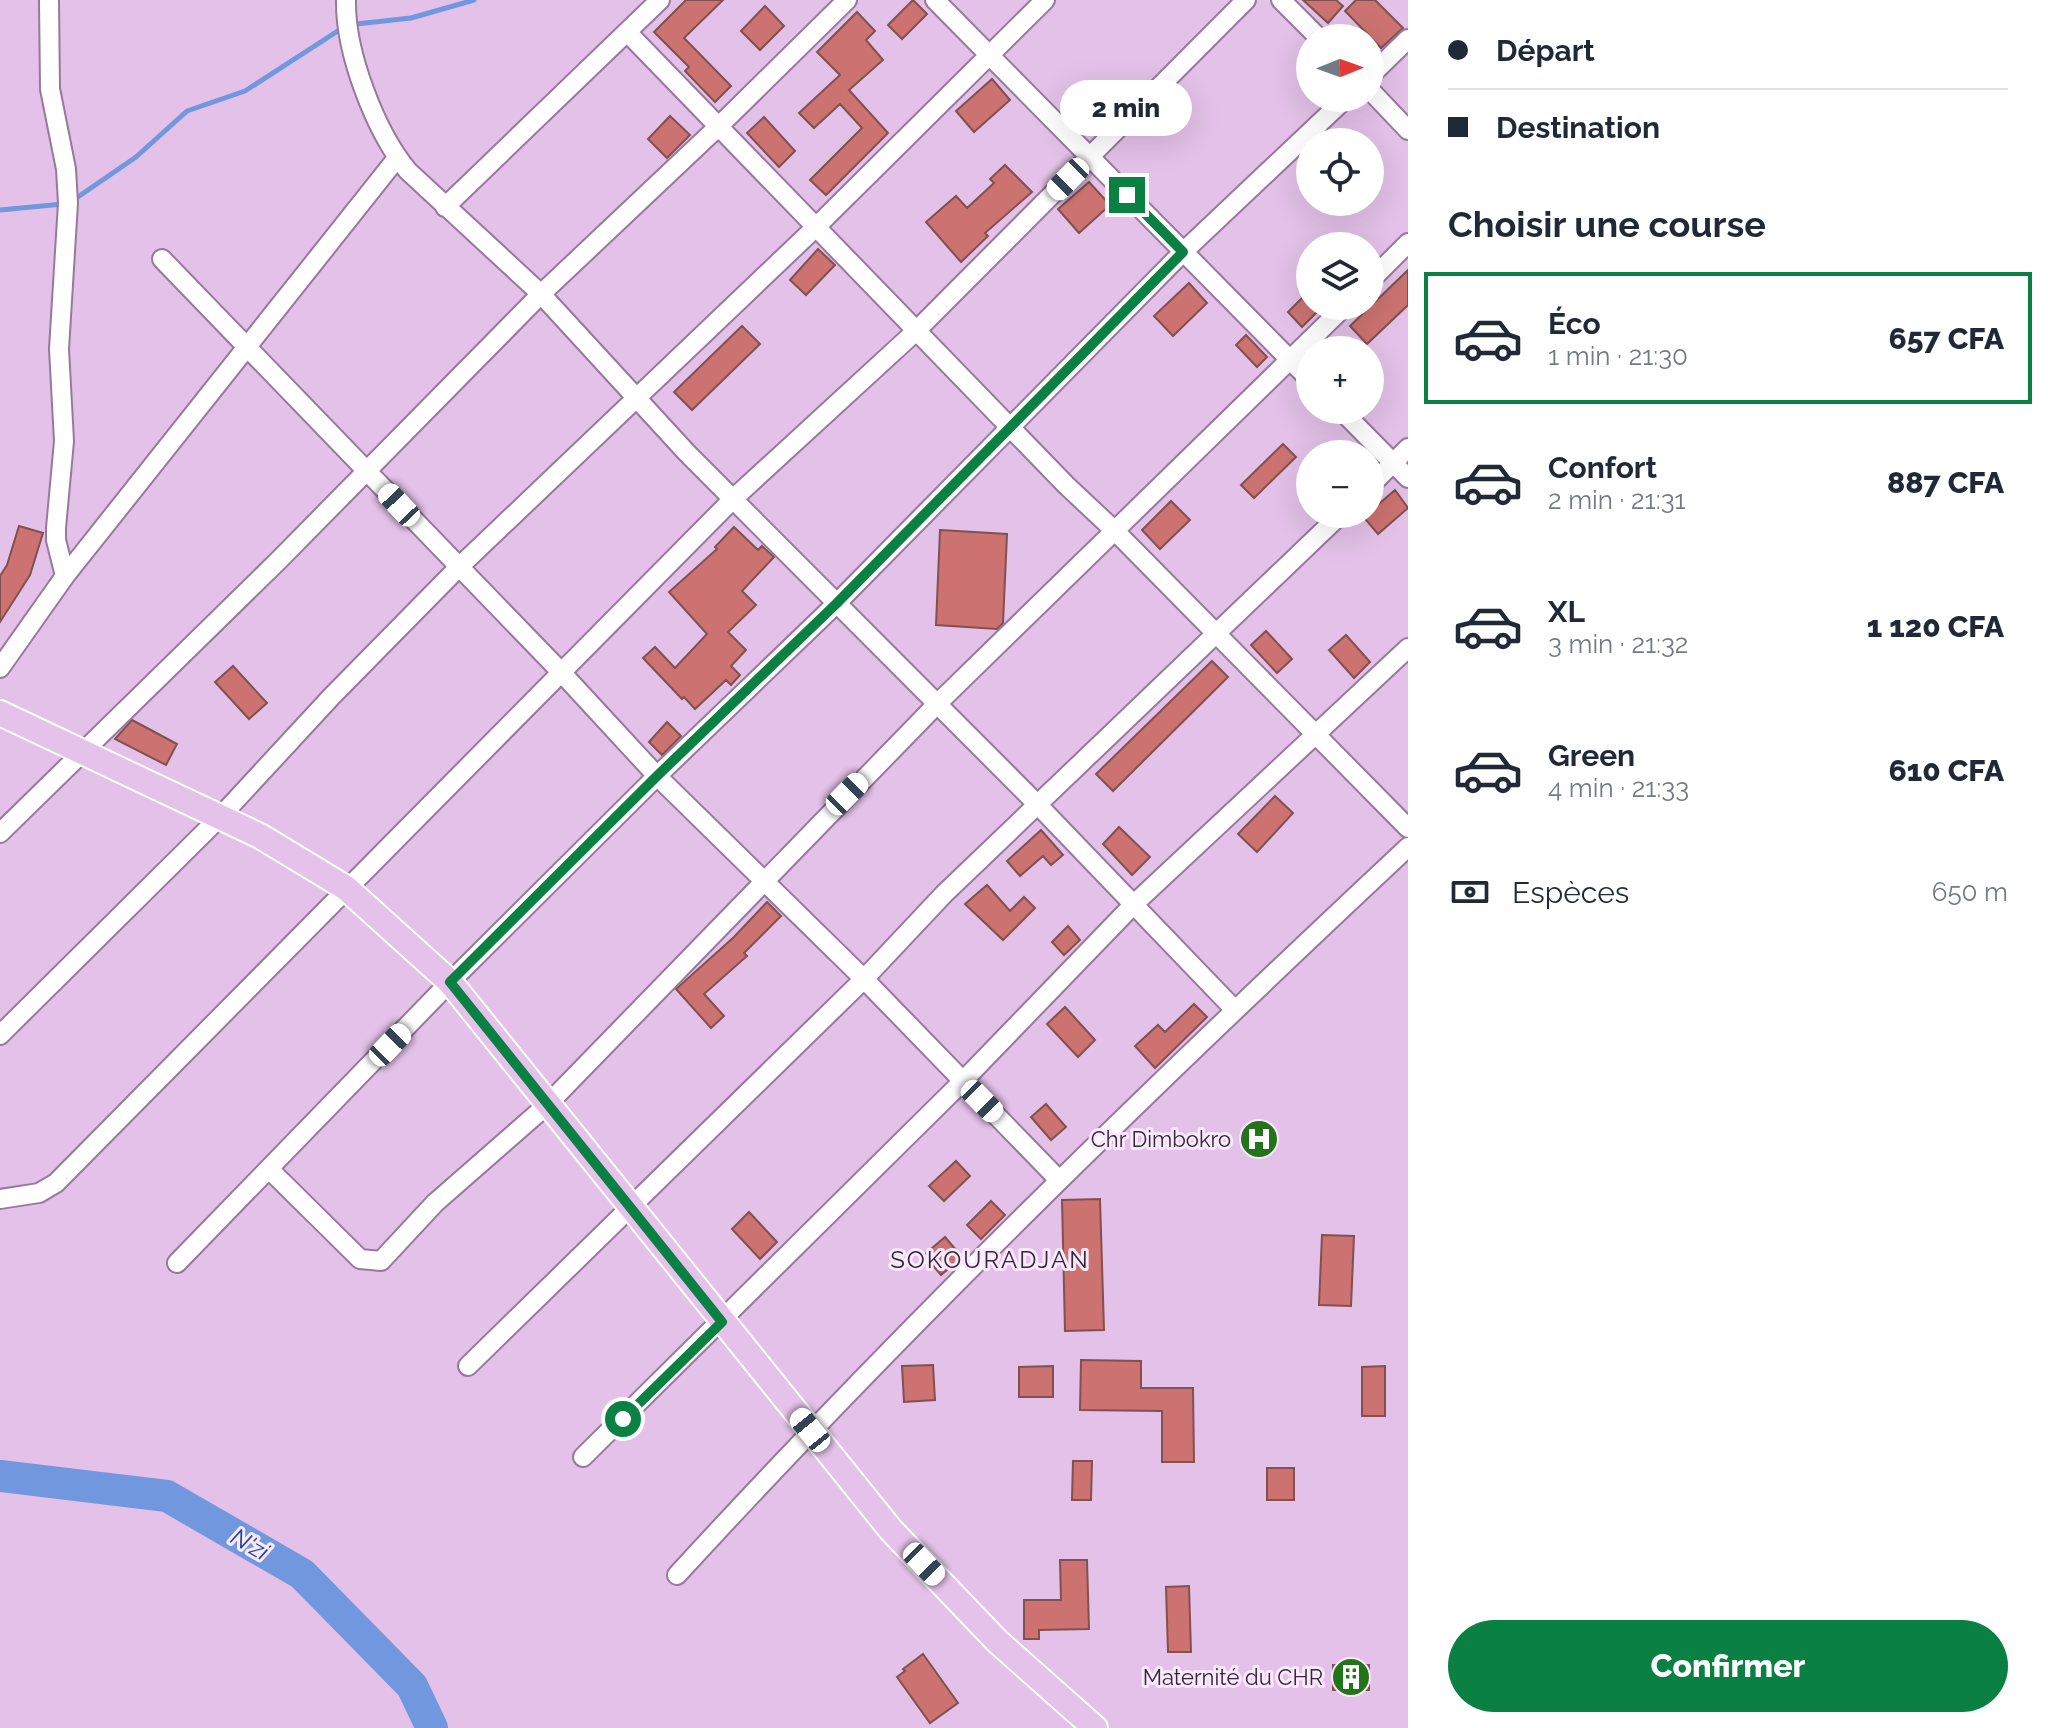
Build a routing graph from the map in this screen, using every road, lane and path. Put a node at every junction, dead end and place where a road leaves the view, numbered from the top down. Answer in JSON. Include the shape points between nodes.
{"nodes":[{"id":1,"x":49,"y":0,"type":"edge"},
{"id":2,"x":346,"y":0,"type":"edge"},
{"id":3,"x":660,"y":0,"type":"edge"},
{"id":4,"x":847,"y":0,"type":"edge"},
{"id":5,"x":935,"y":0,"type":"edge"},
{"id":6,"x":1045,"y":0,"type":"edge"},
{"id":7,"x":1246,"y":0,"type":"edge"},
{"id":8,"x":1281,"y":0,"type":"edge"},
{"id":9,"x":1305,"y":24,"type":"edge"},
{"id":10,"x":627,"y":32,"type":"junction"},
{"id":11,"x":1408,"y":39,"type":"edge"},
{"id":12,"x":989,"y":55,"type":"junction"},
{"id":13,"x":1384,"y":62,"type":"edge"},
{"id":14,"x":1384,"y":105,"type":"edge"},
{"id":15,"x":1331,"y":112,"type":"edge"},
{"id":16,"x":719,"y":126,"type":"junction"},
{"id":17,"x":1408,"y":130,"type":"edge"},
{"id":18,"x":1090,"y":157,"type":"junction"},
{"id":19,"x":397,"y":158,"type":"junction"},
{"id":20,"x":445,"y":207,"type":"junction"},
{"id":21,"x":817,"y":226,"type":"junction"},
{"id":22,"x":1408,"y":243,"type":"edge"},
{"id":23,"x":1183,"y":252,"type":"junction"},
{"id":24,"x":162,"y":259,"type":"dead end"},
{"id":25,"x":1384,"y":267,"type":"edge"},
{"id":26,"x":541,"y":294,"type":"junction"},
{"id":27,"x":1331,"y":320,"type":"edge"},
{"id":28,"x":916,"y":331,"type":"junction"},
{"id":29,"x":246,"y":346,"type":"junction"},
{"id":30,"x":1290,"y":360,"type":"junction"},
{"id":31,"x":1296,"y":366,"type":"edge"},
{"id":32,"x":636,"y":397,"type":"junction"},
{"id":33,"x":1355,"y":424,"type":"edge"},
{"id":34,"x":1011,"y":427,"type":"junction"},
{"id":35,"x":1408,"y":448,"type":"edge"},
{"id":36,"x":1394,"y":463,"type":"junction"},
{"id":37,"x":367,"y":470,"type":"junction"},
{"id":38,"x":1384,"y":473,"type":"edge"},
{"id":39,"x":1408,"y":478,"type":"edge"},
{"id":40,"x":733,"y":499,"type":"junction"},
{"id":41,"x":1327,"y":528,"type":"edge"},
{"id":42,"x":1115,"y":531,"type":"junction"},
{"id":43,"x":459,"y":567,"type":"junction"},
{"id":44,"x":65,"y":576,"type":"junction"},
{"id":45,"x":836,"y":604,"type":"junction"},
{"id":46,"x":1217,"y":635,"type":"junction"},
{"id":47,"x":1408,"y":648,"type":"edge"},
{"id":48,"x":0,"y":668,"type":"edge"},
{"id":49,"x":561,"y":672,"type":"junction"},
{"id":50,"x":937,"y":704,"type":"junction"},
{"id":51,"x":0,"y":713,"type":"edge"},
{"id":52,"x":1317,"y":735,"type":"junction"},
{"id":53,"x":81,"y":751,"type":"junction"},
{"id":54,"x":657,"y":776,"type":"junction"},
{"id":55,"x":1038,"y":805,"type":"junction"},
{"id":56,"x":221,"y":816,"type":"junction"},
{"id":57,"x":1408,"y":828,"type":"edge"},
{"id":58,"x":0,"y":833,"type":"edge"},
{"id":59,"x":1408,"y":847,"type":"edge"},
{"id":60,"x":764,"y":880,"type":"junction"},
{"id":61,"x":346,"y":888,"type":"junction"},
{"id":62,"x":1134,"y":904,"type":"junction"},
{"id":63,"x":864,"y":979,"type":"junction"},
{"id":64,"x":450,"y":982,"type":"junction"},
{"id":65,"x":1234,"y":1009,"type":"junction"},
{"id":66,"x":0,"y":1035,"type":"edge"},
{"id":67,"x":962,"y":1082,"type":"junction"},
{"id":68,"x":547,"y":1105,"type":"junction"},
{"id":69,"x":269,"y":1169,"type":"junction"},
{"id":70,"x":1059,"y":1180,"type":"junction"},
{"id":71,"x":0,"y":1199,"type":"edge"},
{"id":72,"x":631,"y":1209,"type":"junction"},
{"id":73,"x":177,"y":1263,"type":"dead end"},
{"id":74,"x":722,"y":1322,"type":"junction"},
{"id":75,"x":468,"y":1366,"type":"dead end"},
{"id":76,"x":810,"y":1430,"type":"junction"},
{"id":77,"x":583,"y":1457,"type":"dead end"},
{"id":78,"x":677,"y":1575,"type":"dead end"},
{"id":79,"x":1095,"y":1728,"type":"edge"}],
"edges":[{"from":1,"to":44,"type":"street","via":[[50,89],[68,194],[59,349],[64,441],[56,528]]},
{"from":2,"to":19,"type":"street","via":[[357,63]]},
{"from":3,"to":10,"type":"street"},
{"from":4,"to":16,"type":"street"},
{"from":5,"to":12,"type":"street"},
{"from":6,"to":12,"type":"street"},
{"from":7,"to":18,"type":"street"},
{"from":8,"to":9,"type":"street"},
{"from":10,"to":16,"type":"street"},
{"from":10,"to":20,"type":"street"},
{"from":11,"to":13,"type":"street"},
{"from":12,"to":18,"type":"street"},
{"from":12,"to":21,"type":"street"},
{"from":14,"to":17,"type":"street"},
{"from":15,"to":23,"type":"street"},
{"from":16,"to":21,"type":"street"},
{"from":16,"to":26,"type":"street"},
{"from":18,"to":23,"type":"street"},
{"from":18,"to":28,"type":"street"},
{"from":19,"to":20,"type":"street"},
{"from":19,"to":29,"type":"street"},
{"from":20,"to":26,"type":"street"},
{"from":21,"to":28,"type":"street"},
{"from":21,"to":32,"type":"street"},
{"from":22,"to":25,"type":"street"},
{"from":23,"to":30,"type":"street"},
{"from":23,"to":34,"type":"street"},
{"from":24,"to":29,"type":"street"},
{"from":26,"to":32,"type":"street"},
{"from":26,"to":37,"type":"street"},
{"from":27,"to":30,"type":"street"},
{"from":28,"to":34,"type":"street"},
{"from":28,"to":40,"type":"street"},
{"from":29,"to":37,"type":"street"},
{"from":29,"to":44,"type":"street"},
{"from":30,"to":31,"type":"street"},
{"from":30,"to":42,"type":"street"},
{"from":32,"to":40,"type":"street"},
{"from":32,"to":43,"type":"street"},
{"from":33,"to":36,"type":"street"},
{"from":34,"to":42,"type":"street"},
{"from":34,"to":45,"type":"street"},
{"from":35,"to":36,"type":"street"},
{"from":36,"to":38,"type":"street"},
{"from":36,"to":39,"type":"street"},
{"from":37,"to":43,"type":"street"},
{"from":37,"to":53,"type":"street"},
{"from":40,"to":45,"type":"street"},
{"from":40,"to":49,"type":"street"},
{"from":41,"to":46,"type":"street"},
{"from":42,"to":46,"type":"street"},
{"from":42,"to":50,"type":"street"},
{"from":43,"to":49,"type":"street"},
{"from":43,"to":56,"type":"street"},
{"from":44,"to":48,"type":"street"},
{"from":45,"to":50,"type":"street"},
{"from":45,"to":54,"type":"street"},
{"from":46,"to":52,"type":"street"},
{"from":46,"to":55,"type":"street"},
{"from":47,"to":52,"type":"street"},
{"from":49,"to":54,"type":"street"},
{"from":49,"to":61,"type":"street"},
{"from":50,"to":55,"type":"street"},
{"from":50,"to":60,"type":"street"},
{"from":51,"to":53,"type":"main road"},
{"from":52,"to":57,"type":"street"},
{"from":52,"to":62,"type":"street"},
{"from":53,"to":56,"type":"main road"},
{"from":53,"to":58,"type":"street"},
{"from":54,"to":60,"type":"street"},
{"from":54,"to":64,"type":"street"},
{"from":55,"to":62,"type":"street"},
{"from":55,"to":63,"type":"street"},
{"from":56,"to":61,"type":"main road"},
{"from":56,"to":66,"type":"street"},
{"from":59,"to":65,"type":"street"},
{"from":60,"to":63,"type":"street"},
{"from":60,"to":68,"type":"street"},
{"from":61,"to":64,"type":"main road"},
{"from":61,"to":71,"type":"street","via":[[56,1183],[39,1193]]},
{"from":62,"to":65,"type":"street"},
{"from":62,"to":67,"type":"street"},
{"from":63,"to":67,"type":"street"},
{"from":63,"to":72,"type":"street"},
{"from":64,"to":68,"type":"main road"},
{"from":64,"to":69,"type":"street"},
{"from":65,"to":70,"type":"street"},
{"from":67,"to":70,"type":"street"},
{"from":67,"to":74,"type":"street"},
{"from":68,"to":69,"type":"street","via":[[435,1203],[381,1261],[360,1259]]},
{"from":68,"to":72,"type":"main road"},
{"from":69,"to":73,"type":"street"},
{"from":70,"to":76,"type":"street"},
{"from":72,"to":74,"type":"main road"},
{"from":72,"to":75,"type":"street"},
{"from":74,"to":76,"type":"main road"},
{"from":74,"to":77,"type":"street"},
{"from":76,"to":78,"type":"street"},
{"from":76,"to":79,"type":"main road","via":[[891,1530],[997,1641]]}]}
